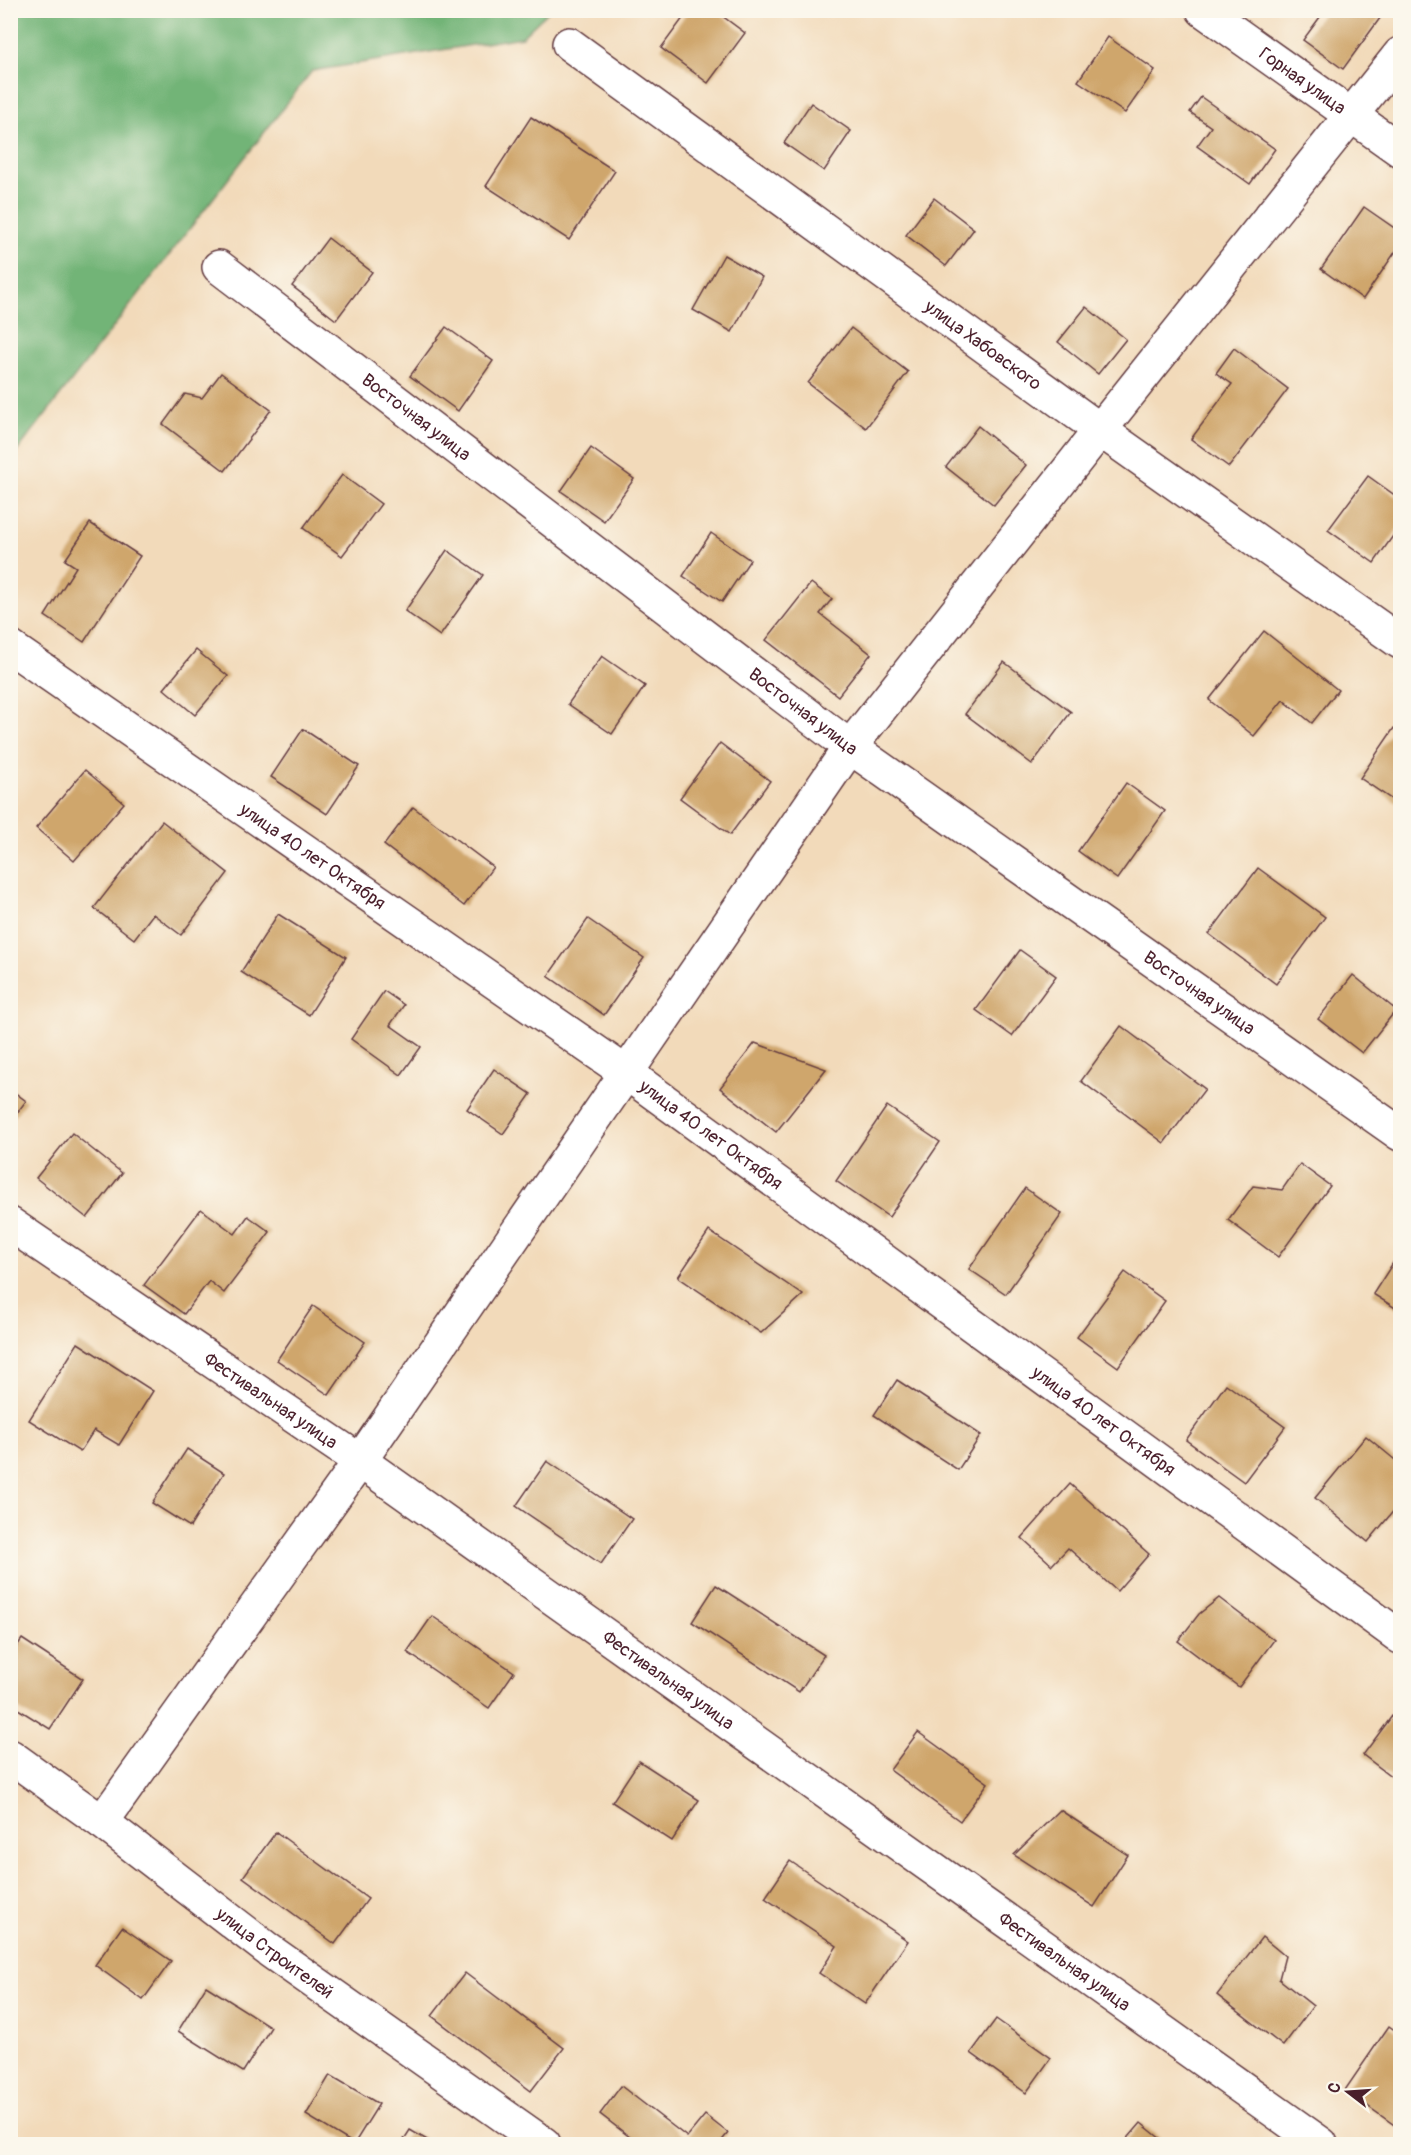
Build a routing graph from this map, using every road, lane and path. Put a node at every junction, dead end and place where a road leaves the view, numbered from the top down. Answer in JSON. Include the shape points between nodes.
{"nodes":[{"id":1,"x":1203,"y":10,"type":"edge"},
{"id":2,"x":569,"y":44,"type":"dead end"},
{"id":3,"x":1401,"y":54,"type":"edge"},
{"id":4,"x":1353,"y":116,"type":"junction"},
{"id":5,"x":1401,"y":150,"type":"edge"},
{"id":6,"x":219,"y":267,"type":"dead end"},
{"id":7,"x":1100,"y":430,"type":"junction"},
{"id":8,"x":1401,"y":642,"type":"edge"},
{"id":9,"x":10,"y":646,"type":"edge"},
{"id":10,"x":850,"y":747,"type":"junction"},
{"id":11,"x":625,"y":1072,"type":"junction"},
{"id":12,"x":1401,"y":1134,"type":"edge"},
{"id":13,"x":10,"y":1224,"type":"edge"},
{"id":14,"x":360,"y":1461,"type":"junction"},
{"id":15,"x":1401,"y":1637,"type":"edge"},
{"id":16,"x":10,"y":1756,"type":"edge"},
{"id":17,"x":102,"y":1822,"type":"junction"},
{"id":18,"x":544,"y":2145,"type":"edge"},
{"id":19,"x":1321,"y":2145,"type":"edge"}],
"edges":[{"from":1,"to":4,"type":"street","name":"Горная улица"},
{"from":2,"to":7,"type":"street","name":"улица Хабовского"},
{"from":3,"to":4,"type":"street"},
{"from":4,"to":5,"type":"street","name":"Горная улица"},
{"from":4,"to":7,"type":"street"},
{"from":6,"to":10,"type":"street","name":"Восточная улица"},
{"from":7,"to":8,"type":"street","name":"улица Хабовского"},
{"from":7,"to":10,"type":"street"},
{"from":9,"to":11,"type":"street","name":"улица 40 лет Октября"},
{"from":10,"to":11,"type":"street"},
{"from":10,"to":12,"type":"street","name":"Восточная улица"},
{"from":11,"to":14,"type":"street"},
{"from":11,"to":15,"type":"street","name":"улица 40 лет Октября"},
{"from":13,"to":14,"type":"street","name":"Фестивальная улица"},
{"from":14,"to":17,"type":"street"},
{"from":14,"to":19,"type":"street","name":"Фестивальная улица"},
{"from":16,"to":17,"type":"street","name":"улица Строителей"},
{"from":17,"to":18,"type":"street","name":"улица Строителей","via":[[270,1951]]}]}
